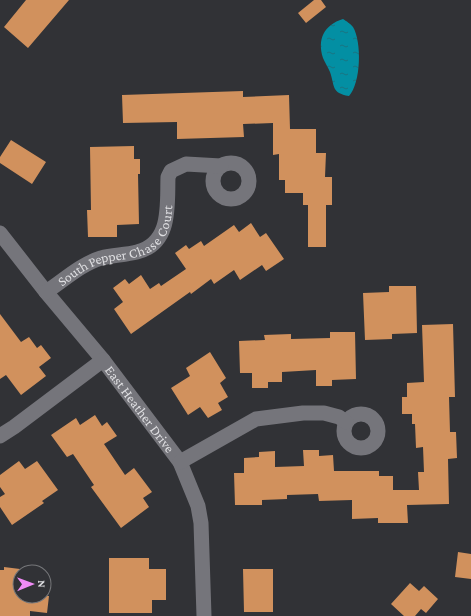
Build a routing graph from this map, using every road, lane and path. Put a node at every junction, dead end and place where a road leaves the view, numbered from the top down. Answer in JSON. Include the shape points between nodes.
{"nodes":[{"id":1,"x":221,"y":166,"type":"dead end"},
{"id":2,"x":0,"y":233,"type":"edge"},
{"id":3,"x":46,"y":292,"type":"junction"},
{"id":4,"x":103,"y":360,"type":"junction"},
{"id":5,"x":346,"y":422,"type":"dead end"},
{"id":6,"x":0,"y":436,"type":"edge"},
{"id":7,"x":180,"y":462,"type":"junction"},
{"id":8,"x":204,"y":616,"type":"edge"}],
"edges":[{"from":1,"to":3,"type":"street","name":"South Pepper Chase Court","via":[[186,164],[171,171],[168,177],[165,227],[158,241],[138,252],[92,262]]},
{"from":2,"to":3,"type":"street","name":"East Heather Drive"},
{"from":3,"to":4,"type":"street","name":"East Heather Drive"},
{"from":4,"to":6,"type":"street"},
{"from":4,"to":7,"type":"street","name":"East Heather Drive"},
{"from":5,"to":7,"type":"street","via":[[324,413],[256,419]]},
{"from":7,"to":8,"type":"street","name":"East Heather Drive","via":[[198,506],[201,523]]}]}
